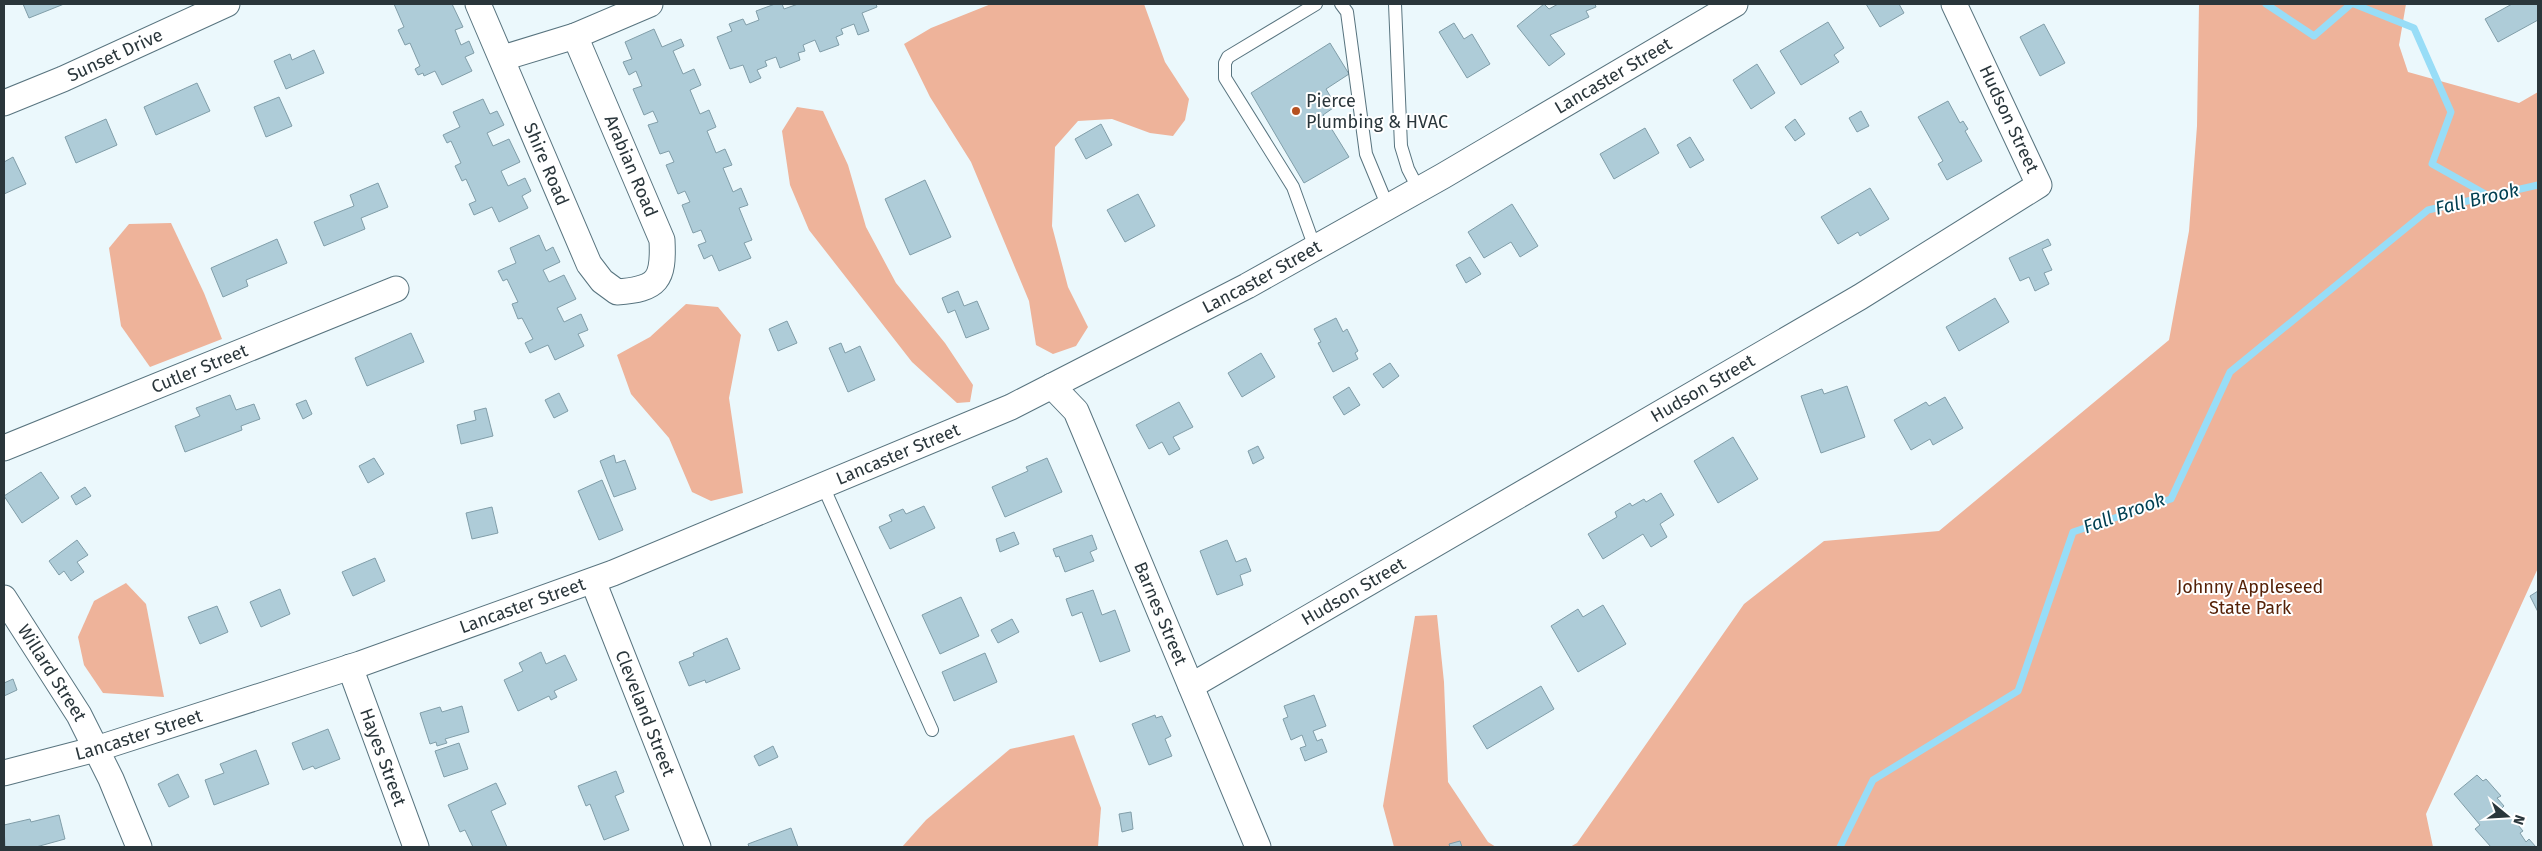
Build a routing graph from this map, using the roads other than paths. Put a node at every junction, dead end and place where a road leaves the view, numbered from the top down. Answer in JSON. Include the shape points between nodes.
{"nodes":[{"id":1,"x":227,"y":4,"type":"edge"},
{"id":2,"x":478,"y":4,"type":"edge"},
{"id":3,"x":650,"y":4,"type":"edge"},
{"id":4,"x":1316,"y":4,"type":"edge"},
{"id":5,"x":1341,"y":4,"type":"edge"},
{"id":6,"x":1395,"y":4,"type":"edge"},
{"id":7,"x":1735,"y":4,"type":"edge"},
{"id":8,"x":1954,"y":4,"type":"edge"},
{"id":9,"x":576,"y":36,"type":"junction"},
{"id":10,"x":502,"y":58,"type":"junction"},
{"id":11,"x":4,"y":103,"type":"edge"},
{"id":12,"x":1419,"y":190,"type":"junction"},
{"id":13,"x":1388,"y":207,"type":"junction"},
{"id":14,"x":1315,"y":248,"type":"junction"},
{"id":15,"x":396,"y":289,"type":"dead end"},
{"id":16,"x":641,"y":291,"type":"joint"},
{"id":17,"x":1052,"y":386,"type":"junction"},
{"id":18,"x":4,"y":448,"type":"edge"},
{"id":19,"x":823,"y":486,"type":"junction"},
{"id":20,"x":593,"y":581,"type":"junction"},
{"id":21,"x":4,"y":598,"type":"edge"},
{"id":22,"x":350,"y":667,"type":"junction"},
{"id":23,"x":1190,"y":686,"type":"junction"},
{"id":24,"x":932,"y":730,"type":"dead end"},
{"id":25,"x":96,"y":750,"type":"junction"},
{"id":26,"x":4,"y":773,"type":"edge"},
{"id":27,"x":139,"y":847,"type":"edge"},
{"id":28,"x":416,"y":847,"type":"edge"},
{"id":29,"x":698,"y":847,"type":"edge"},
{"id":30,"x":1258,"y":847,"type":"edge"}],
"edges":[{"from":1,"to":11,"type":"street","name":"Sunset Drive"},
{"from":2,"to":10,"type":"street","name":"Shire Road"},
{"from":3,"to":9,"type":"street"},
{"from":4,"to":14,"type":"lane","via":[[1228,56],[1224,70],[1225,78],[1293,187]]},
{"from":5,"to":13,"type":"lane","via":[[1347,12],[1366,154]]},
{"from":6,"to":12,"type":"lane","via":[[1400,135],[1404,157]]},
{"from":7,"to":12,"type":"street","name":"Lancaster Street"},
{"from":8,"to":23,"type":"street","name":"Hudson Street","via":[[2039,185],[1860,297]]},
{"from":9,"to":10,"type":"street"},
{"from":9,"to":16,"type":"street","name":"Arabian Road","via":[[662,240],[663,265],[654,282]]},
{"from":10,"to":16,"type":"street","name":"Shire Road","via":[[589,264],[602,281],[617,292]]},
{"from":12,"to":13,"type":"street","name":"Lancaster Street"},
{"from":13,"to":14,"type":"street","name":"Lancaster Street"},
{"from":14,"to":17,"type":"street","name":"Lancaster Street","via":[[1248,286]]},
{"from":15,"to":18,"type":"street","name":"Cutler Street"},
{"from":17,"to":19,"type":"street","name":"Lancaster Street","via":[[1011,407]]},
{"from":17,"to":23,"type":"street","name":"Barnes Street","via":[[1076,411]]},
{"from":19,"to":20,"type":"street","name":"Lancaster Street"},
{"from":19,"to":24,"type":"lane"},
{"from":20,"to":22,"type":"street","name":"Lancaster Street"},
{"from":20,"to":29,"type":"street","name":"Cleveland Street"},
{"from":21,"to":25,"type":"street","name":"Willard Street","via":[[79,715]]},
{"from":22,"to":25,"type":"street","name":"Lancaster Street"},
{"from":22,"to":28,"type":"street","name":"Hayes Street"},
{"from":23,"to":30,"type":"street","name":"Barnes Street"},
{"from":25,"to":26,"type":"street","name":"Lancaster Street"},
{"from":25,"to":27,"type":"street","name":"Willard Street"}]}
